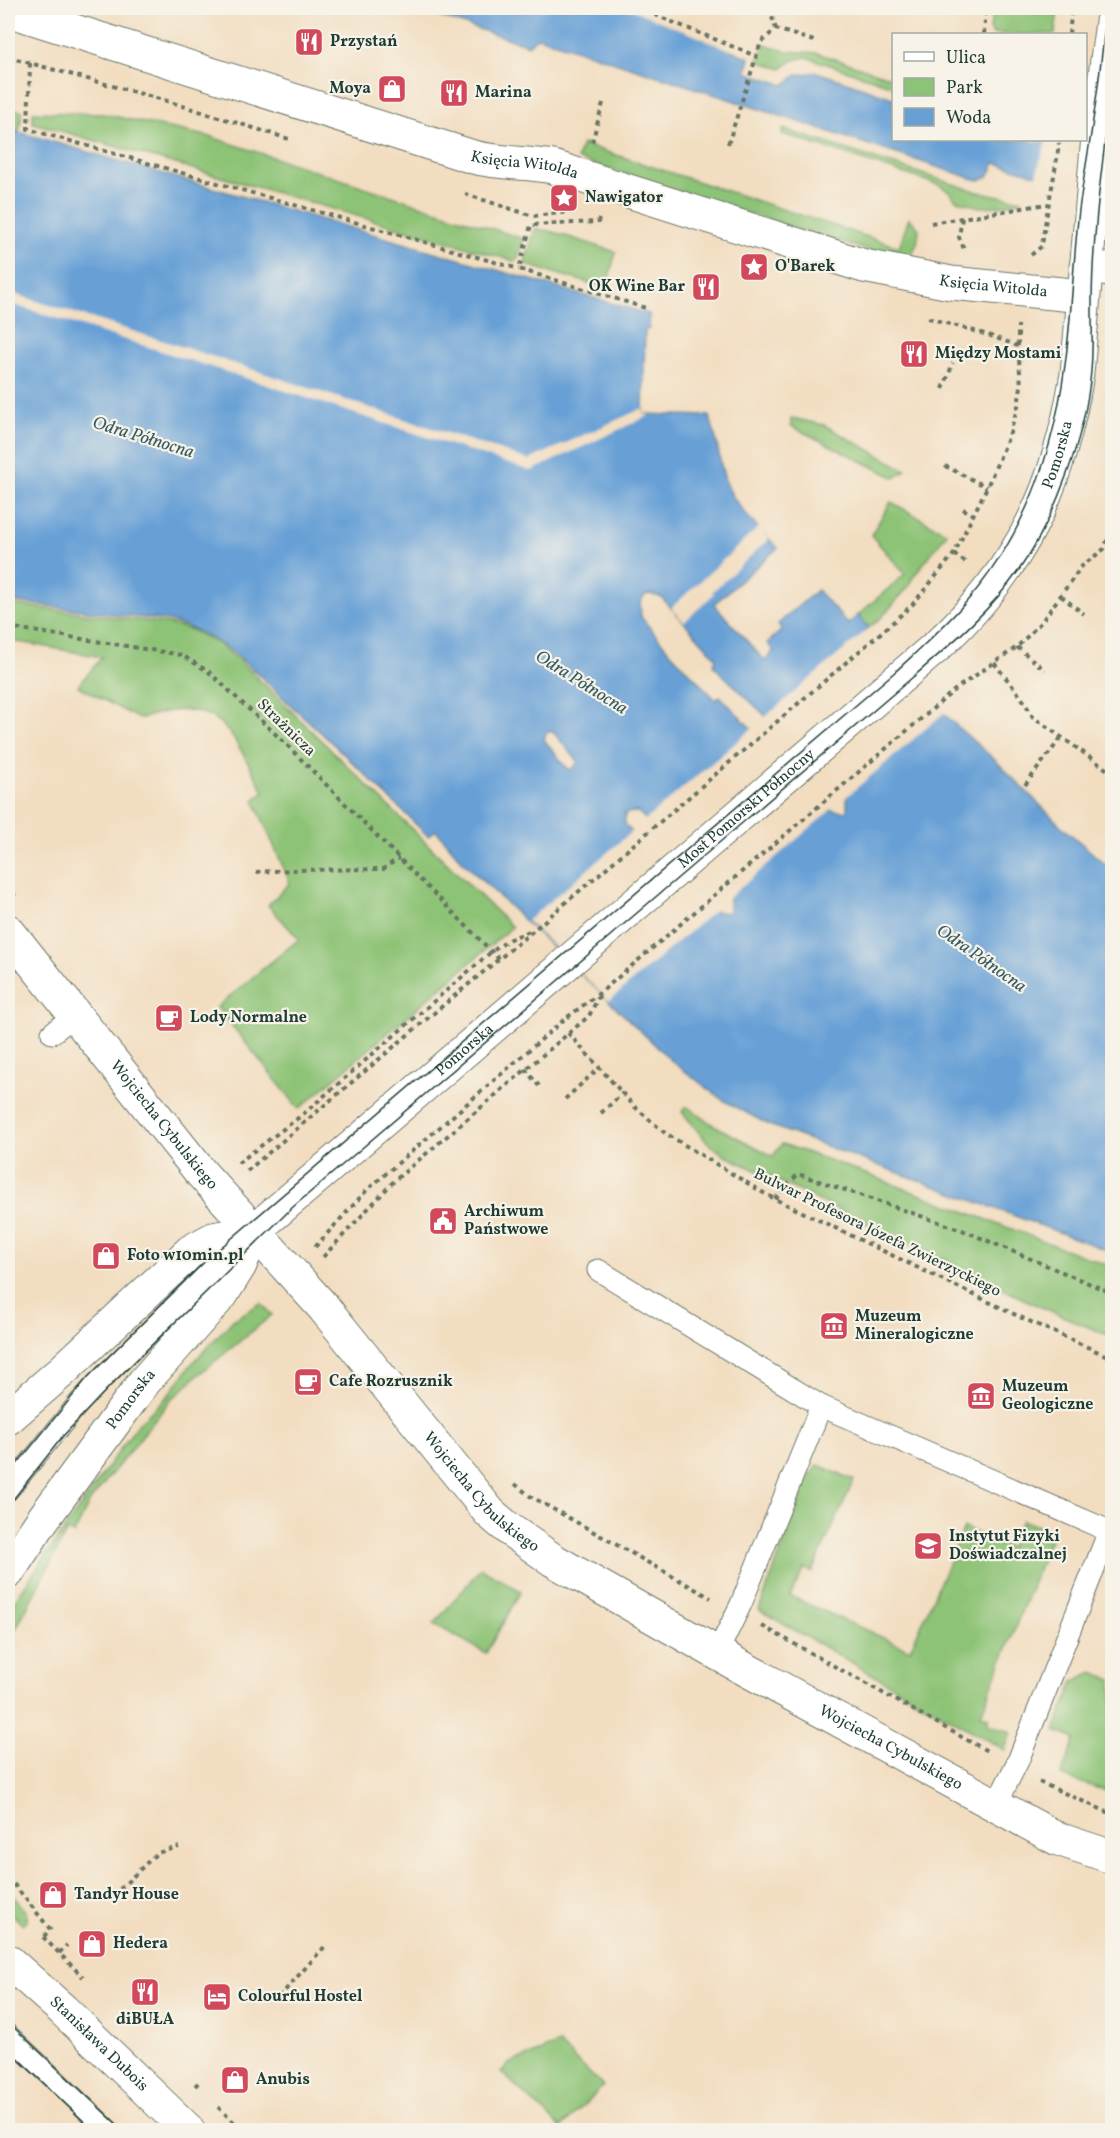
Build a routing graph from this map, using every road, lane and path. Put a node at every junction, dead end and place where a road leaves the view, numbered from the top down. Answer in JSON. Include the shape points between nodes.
{"nodes":[{"id":1,"x":638,"y":8,"type":"edge"},
{"id":2,"x":769,"y":8,"type":"edge"},
{"id":3,"x":986,"y":8,"type":"edge"},
{"id":4,"x":1072,"y":8,"type":"edge"},
{"id":5,"x":8,"y":10,"type":"edge"},
{"id":6,"x":1113,"y":22,"type":"edge"},
{"id":7,"x":1112,"y":27,"type":"edge"},
{"id":8,"x":776,"y":29,"type":"junction"},
{"id":9,"x":984,"y":33,"type":"edge"},
{"id":10,"x":1069,"y":33,"type":"edge"},
{"id":11,"x":814,"y":41,"type":"dead end"},
{"id":12,"x":756,"y":56,"type":"junction"},
{"id":13,"x":30,"y":63,"type":"dead end"},
{"id":14,"x":603,"y":103,"type":"dead end"},
{"id":15,"x":1059,"y":141,"type":"edge"},
{"id":16,"x":592,"y":142,"type":"dead end"},
{"id":17,"x":728,"y":144,"type":"dead end"},
{"id":18,"x":598,"y":222,"type":"dead end"},
{"id":19,"x":931,"y":223,"type":"dead end"},
{"id":20,"x":519,"y":269,"type":"junction"},
{"id":21,"x":1094,"y":278,"type":"edge"},
{"id":22,"x":649,"y":309,"type":"dead end"},
{"id":23,"x":988,"y":335,"type":"dead end"},
{"id":24,"x":953,"y":363,"type":"dead end"},
{"id":25,"x":943,"y":389,"type":"dead end"},
{"id":26,"x":945,"y":466,"type":"dead end"},
{"id":27,"x":987,"y":487,"type":"junction"},
{"id":28,"x":963,"y":509,"type":"dead end"},
{"id":29,"x":973,"y":515,"type":"junction"},
{"id":30,"x":1113,"y":528,"type":"edge"},
{"id":31,"x":1061,"y":596,"type":"junction"},
{"id":32,"x":1084,"y":614,"type":"dead end"},
{"id":33,"x":8,"y":627,"type":"edge"},
{"id":34,"x":1017,"y":647,"type":"junction"},
{"id":35,"x":925,"y":657,"type":"joint"},
{"id":36,"x":994,"y":663,"type":"junction"},
{"id":37,"x":1044,"y":670,"type":"dead end"},
{"id":38,"x":1061,"y":738,"type":"junction"},
{"id":39,"x":1113,"y":772,"type":"edge"},
{"id":40,"x":1025,"y":785,"type":"dead end"},
{"id":41,"x":399,"y":858,"type":"junction"},
{"id":42,"x":256,"y":872,"type":"dead end"},
{"id":43,"x":535,"y":929,"type":"junction"},
{"id":44,"x":8,"y":931,"type":"edge"},
{"id":45,"x":491,"y":952,"type":"junction"},
{"id":46,"x":506,"y":953,"type":"junction"},
{"id":47,"x":499,"y":959,"type":"junction"},
{"id":48,"x":513,"y":961,"type":"dead end"},
{"id":49,"x":568,"y":961,"type":"joint"},
{"id":50,"x":601,"y":992,"type":"junction"},
{"id":51,"x":540,"y":1031,"type":"dead end"},
{"id":52,"x":568,"y":1033,"type":"junction"},
{"id":53,"x":545,"y":1037,"type":"junction"},
{"id":54,"x":599,"y":1068,"type":"junction"},
{"id":55,"x":525,"y":1069,"type":"junction"},
{"id":56,"x":539,"y":1086,"type":"dead end"},
{"id":57,"x":623,"y":1093,"type":"junction"},
{"id":58,"x":564,"y":1099,"type":"dead end"},
{"id":59,"x":601,"y":1113,"type":"dead end"},
{"id":60,"x":215,"y":1189,"type":"junction"},
{"id":61,"x":775,"y":1199,"type":"junction"},
{"id":62,"x":254,"y":1231,"type":"junction"},
{"id":63,"x":315,"y":1248,"type":"dead end"},
{"id":64,"x":327,"y":1265,"type":"dead end"},
{"id":65,"x":598,"y":1270,"type":"dead end"},
{"id":66,"x":1113,"y":1293,"type":"edge"},
{"id":67,"x":1113,"y":1358,"type":"edge"},
{"id":68,"x":821,"y":1406,"type":"junction"},
{"id":69,"x":8,"y":1418,"type":"edge"},
{"id":70,"x":513,"y":1482,"type":"dead end"},
{"id":71,"x":8,"y":1490,"type":"edge"},
{"id":72,"x":8,"y":1572,"type":"edge"},
{"id":73,"x":737,"y":1612,"type":"junction"},
{"id":74,"x":717,"y":1653,"type":"junction"},
{"id":75,"x":1015,"y":1767,"type":"junction"},
{"id":76,"x":996,"y":1805,"type":"junction"},
{"id":77,"x":1113,"y":1814,"type":"edge"},
{"id":78,"x":179,"y":1847,"type":"dead end"},
{"id":79,"x":1113,"y":1857,"type":"edge"},
{"id":80,"x":8,"y":1878,"type":"edge"},
{"id":81,"x":120,"y":1889,"type":"dead end"},
{"id":82,"x":36,"y":1944,"type":"dead end"},
{"id":83,"x":327,"y":1944,"type":"dead end"},
{"id":84,"x":67,"y":1945,"type":"dead end"},
{"id":85,"x":59,"y":1953,"type":"dead end"},
{"id":86,"x":8,"y":1961,"type":"edge"},
{"id":87,"x":279,"y":1997,"type":"dead end"},
{"id":88,"x":8,"y":2035,"type":"edge"},
{"id":89,"x":200,"y":2081,"type":"dead end"},
{"id":90,"x":195,"y":2086,"type":"dead end"},
{"id":91,"x":108,"y":2130,"type":"edge"},
{"id":92,"x":189,"y":2130,"type":"edge"}],
"edges":[{"from":1,"to":12,"type":"path"},
{"from":2,"to":8,"type":"path"},
{"from":3,"to":9,"type":"path"},
{"from":4,"to":10,"type":"path"},
{"from":5,"to":21,"type":"street","name":"Księcia Witolda","via":[[473,158],[560,169],[864,266],[951,283]]},
{"from":6,"to":7,"type":"street"},
{"from":7,"to":21,"type":"street","name":"Pomorska","via":[[1092,210]]},
{"from":8,"to":11,"type":"path"},
{"from":8,"to":12,"type":"path","via":[[761,42]]},
{"from":12,"to":17,"type":"path"},
{"from":13,"to":20,"type":"path","via":[[28,129]]},
{"from":14,"to":16,"type":"path"},
{"from":15,"to":19,"type":"path","via":[[1047,204]]},
{"from":18,"to":20,"type":"path","via":[[531,225]]},
{"from":20,"to":22,"type":"path"},
{"from":21,"to":35,"type":"street","name":"Pomorska","via":[[1072,407],[1060,456],[1036,515],[996,582],[958,627]]},
{"from":23,"to":27,"type":"path","via":[[1018,346],[1021,386],[1009,436]]},
{"from":24,"to":25,"type":"path"},
{"from":26,"to":27,"type":"path"},
{"from":27,"to":29,"type":"path"},
{"from":28,"to":29,"type":"path"},
{"from":29,"to":43,"type":"path","via":[[954,554],[913,604]]},
{"from":30,"to":31,"type":"path","via":[[1104,549],[1082,566]]},
{"from":31,"to":32,"type":"path"},
{"from":31,"to":34,"type":"path"},
{"from":33,"to":41,"type":"path","name":"Strażnicza","via":[[182,655],[232,692]]},
{"from":34,"to":36,"type":"path"},
{"from":34,"to":37,"type":"path"},
{"from":35,"to":49,"type":"street","name":"Most Pomorski Północny"},
{"from":36,"to":38,"type":"path","via":[[1033,717]]},
{"from":36,"to":50,"type":"path","via":[[957,688]]},
{"from":38,"to":39,"type":"path"},
{"from":38,"to":40,"type":"path"},
{"from":41,"to":42,"type":"path","via":[[383,869]]},
{"from":41,"to":45,"type":"path","name":"Strażnicza"},
{"from":43,"to":45,"type":"path"},
{"from":43,"to":46,"type":"path"},
{"from":44,"to":60,"type":"street","name":"Wojciecha Cybulskiego","via":[[63,1024]]},
{"from":45,"to":47,"type":"path","name":"Strażnicza"},
{"from":45,"to":60,"type":"path"},
{"from":46,"to":47,"type":"path"},
{"from":46,"to":48,"type":"path"},
{"from":47,"to":60,"type":"path"},
{"from":49,"to":62,"type":"street","name":"Pomorska"},
{"from":50,"to":52,"type":"path","via":[[589,1016]]},
{"from":50,"to":53,"type":"path"},
{"from":51,"to":53,"type":"path"},
{"from":52,"to":54,"type":"path","name":"Bulwar Profesora Józefa Zwierzyckiego"},
{"from":52,"to":55,"type":"path"},
{"from":53,"to":63,"type":"path","via":[[367,1190]]},
{"from":54,"to":57,"type":"path","name":"Bulwar Profesora Józefa Zwierzyckiego"},
{"from":54,"to":58,"type":"path"},
{"from":55,"to":56,"type":"path"},
{"from":55,"to":64,"type":"path","via":[[394,1181],[322,1258]]},
{"from":57,"to":59,"type":"path"},
{"from":57,"to":61,"type":"path","name":"Bulwar Profesora Józefa Zwierzyckiego","via":[[665,1133]]},
{"from":60,"to":62,"type":"street","name":"Wojciecha Cybulskiego"},
{"from":61,"to":66,"type":"path","via":[[798,1174],[963,1230]]},
{"from":61,"to":67,"type":"path","name":"Bulwar Profesora Józefa Zwierzyckiego"},
{"from":62,"to":69,"type":"street","name":"Pomorska","via":[[213,1239],[190,1251]]},
{"from":62,"to":71,"type":"lane","via":[[105,1375]]},
{"from":62,"to":72,"type":"street","name":"Pomorska","via":[[222,1294],[134,1395]]},
{"from":62,"to":74,"type":"street","name":"Wojciecha Cybulskiego","via":[[324,1308],[490,1513],[553,1560]]},
{"from":65,"to":68,"type":"lane"},
{"from":68,"to":73,"type":"lane"},
{"from":68,"to":75,"type":"lane","via":[[1109,1532]]},
{"from":70,"to":73,"type":"path","via":[[530,1496]]},
{"from":73,"to":74,"type":"lane"},
{"from":73,"to":75,"type":"path"},
{"from":74,"to":76,"type":"street","name":"Wojciecha Cybulskiego"},
{"from":75,"to":76,"type":"lane"},
{"from":75,"to":77,"type":"path","via":[[1030,1778]]},
{"from":76,"to":79,"type":"street","name":"Wojciecha Cybulskiego","via":[[1058,1839]]},
{"from":78,"to":81,"type":"path","via":[[157,1853]]},
{"from":80,"to":82,"type":"path","via":[[50,1929]]},
{"from":83,"to":87,"type":"path"},
{"from":84,"to":85,"type":"path"},
{"from":86,"to":92,"type":"street","name":"Stanisława Dubois"},
{"from":88,"to":91,"type":"lane"},
{"from":89,"to":90,"type":"path"}]}
